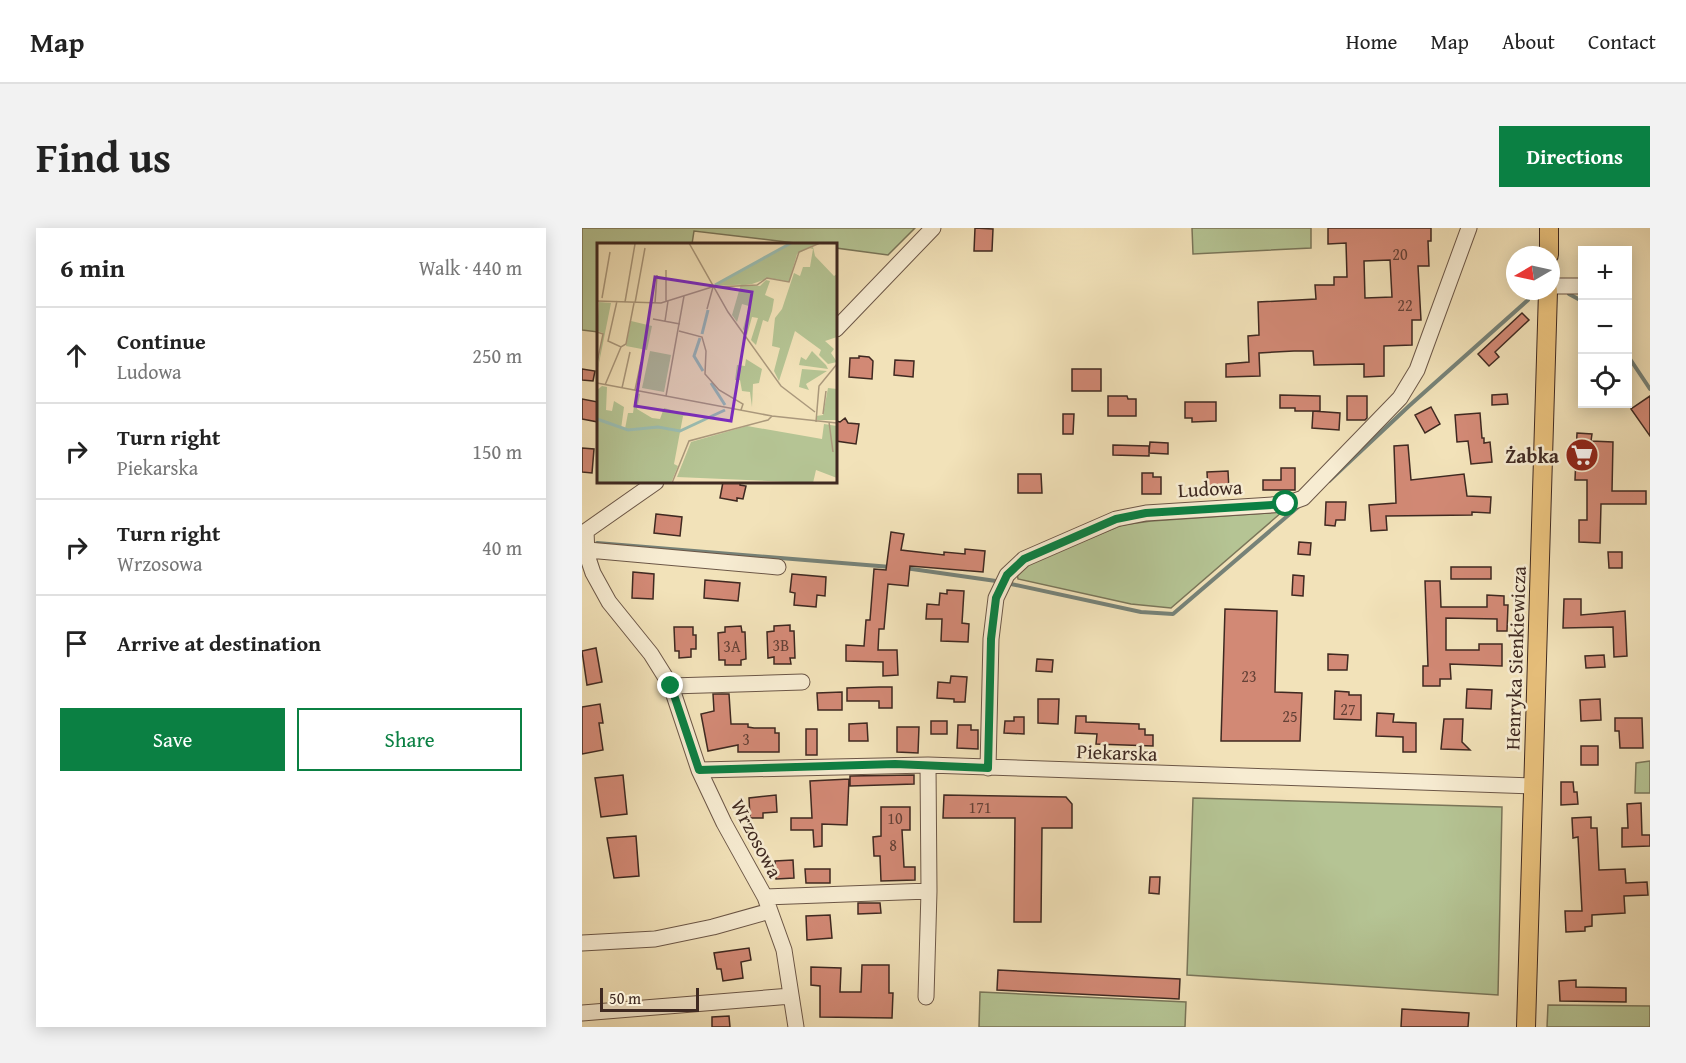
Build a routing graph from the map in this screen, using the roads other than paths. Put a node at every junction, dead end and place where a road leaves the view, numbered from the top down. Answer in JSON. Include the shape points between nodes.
{"nodes":[{"id":1,"x":933,"y":228,"type":"edge"},
{"id":2,"x":1469,"y":228,"type":"edge"},
{"id":3,"x":1549,"y":228,"type":"edge"},
{"id":4,"x":1549,"y":246,"type":"edge"},
{"id":5,"x":1560,"y":286,"type":"edge"},
{"id":6,"x":1578,"y":286,"type":"edge"},
{"id":7,"x":1548,"y":300,"type":"edge"},
{"id":8,"x":837,"y":328,"type":"edge"},
{"id":9,"x":654,"y":483,"type":"edge"},
{"id":10,"x":584,"y":528,"type":"edge"},
{"id":11,"x":586,"y":554,"type":"edge"},
{"id":12,"x":778,"y":567,"type":"dead end"},
{"id":13,"x":802,"y":682,"type":"dead end"},
{"id":14,"x":671,"y":686,"type":"junction"},
{"id":15,"x":928,"y":765,"type":"junction"},
{"id":16,"x":988,"y":768,"type":"junction"},
{"id":17,"x":699,"y":770,"type":"junction"},
{"id":18,"x":1534,"y":786,"type":"junction"},
{"id":19,"x":929,"y":891,"type":"junction"},
{"id":20,"x":768,"y":904,"type":"junction"},
{"id":21,"x":582,"y":943,"type":"edge"},
{"id":22,"x":791,"y":996,"type":"junction"},
{"id":23,"x":926,"y":997,"type":"dead end"},
{"id":24,"x":582,"y":1013,"type":"edge"},
{"id":25,"x":796,"y":1027,"type":"edge"},
{"id":26,"x":1526,"y":1027,"type":"edge"}],
"edges":[{"from":1,"to":8,"type":"street"},
{"from":2,"to":16,"type":"street","name":"Ludowa","via":[[1418,370],[1400,398],[1303,498],[1286,504],[1146,513],[1116,519],[1024,559],[1007,575],[996,598],[991,639]]},
{"from":3,"to":4,"type":"main road"},
{"from":5,"to":6,"type":"street"},
{"from":7,"to":18,"type":"main road","name":"Henryka Sienkiewicza"},
{"from":9,"to":10,"type":"street"},
{"from":10,"to":11,"type":"street","name":"Wrzosowa"},
{"from":11,"to":12,"type":"street"},
{"from":11,"to":14,"type":"street","name":"Wrzosowa","via":[[609,603],[651,654]]},
{"from":13,"to":14,"type":"street"},
{"from":14,"to":17,"type":"street","name":"Wrzosowa"},
{"from":15,"to":16,"type":"street","name":"Piekarska"},
{"from":15,"to":17,"type":"street","name":"Piekarska"},
{"from":15,"to":19,"type":"street"},
{"from":16,"to":18,"type":"street","name":"Piekarska"},
{"from":17,"to":20,"type":"street","name":"Wrzosowa"},
{"from":18,"to":26,"type":"main road","name":"Henryka Sienkiewicza"},
{"from":19,"to":20,"type":"street"},
{"from":19,"to":23,"type":"street"},
{"from":20,"to":21,"type":"street","via":[[713,927],[655,939]]},
{"from":20,"to":22,"type":"street","name":"Wrzosowa","via":[[784,950]]},
{"from":22,"to":24,"type":"street"},
{"from":22,"to":25,"type":"street","name":"Wrzosowa"}]}
